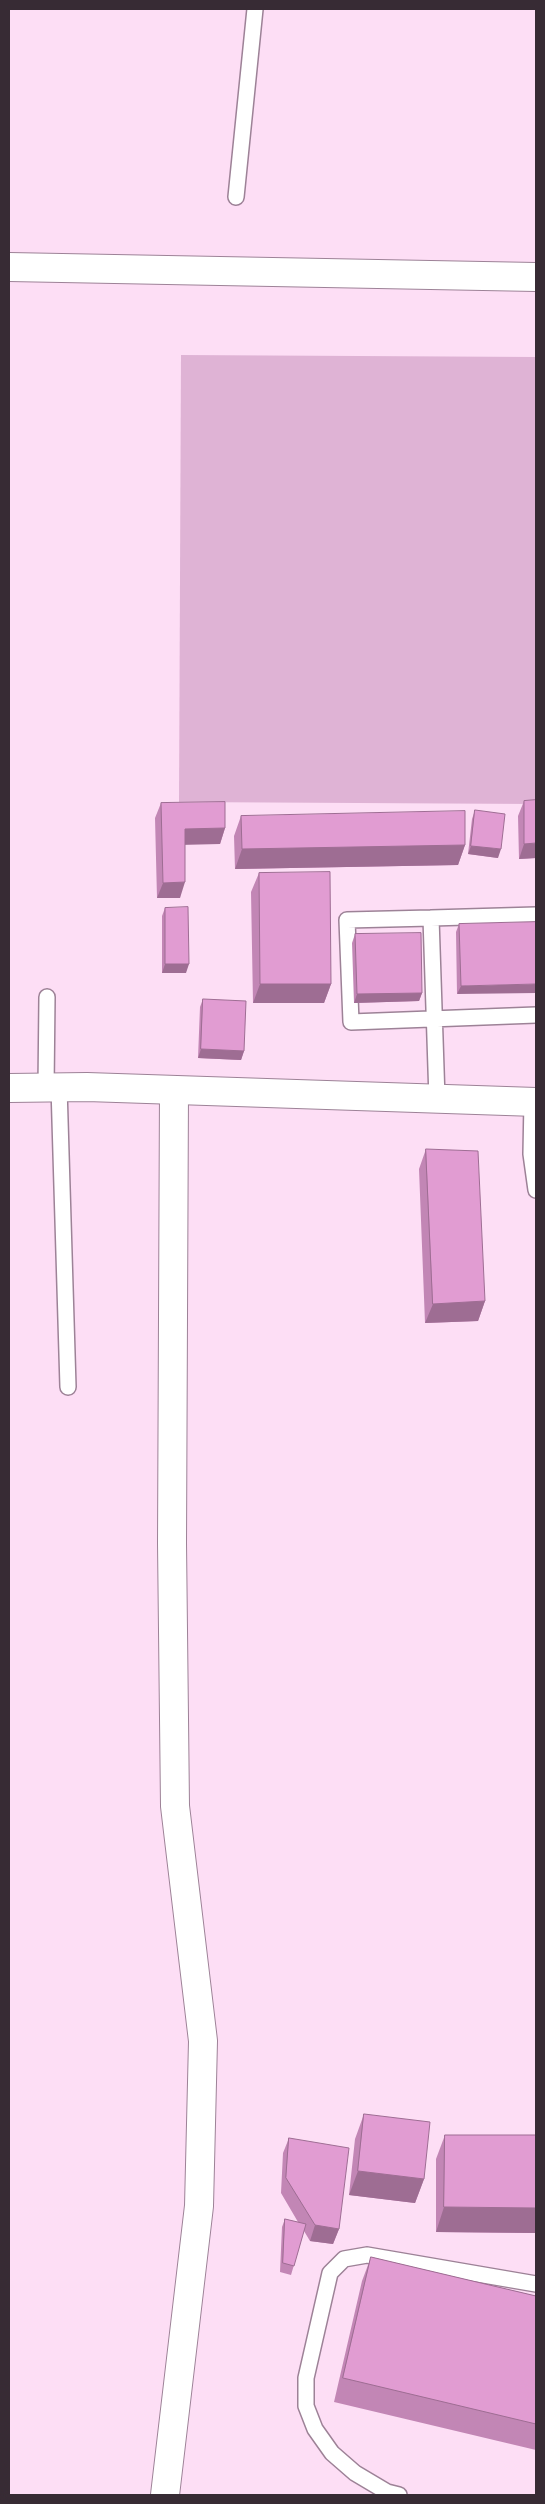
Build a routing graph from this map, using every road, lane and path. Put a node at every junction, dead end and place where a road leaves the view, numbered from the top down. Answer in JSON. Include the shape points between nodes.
{"nodes":[{"id":1,"x":255,"y":9,"type":"edge"},
{"id":2,"x":236,"y":197,"type":"dead end"},
{"id":3,"x":9,"y":267,"type":"edge"},
{"id":4,"x":536,"y":276,"type":"edge"},
{"id":5,"x":536,"y":914,"type":"edge"},
{"id":6,"x":431,"y":918,"type":"junction"},
{"id":7,"x":47,"y":997,"type":"dead end"},
{"id":8,"x":536,"y":1015,"type":"edge"},
{"id":9,"x":434,"y":1019,"type":"junction"},
{"id":10,"x":53,"y":1087,"type":"junction"},
{"id":11,"x":9,"y":1088,"type":"edge"},
{"id":12,"x":174,"y":1090,"type":"junction"},
{"id":13,"x":437,"y":1099,"type":"junction"},
{"id":14,"x":534,"y":1102,"type":"edge"},
{"id":15,"x":536,"y":1190,"type":"edge"},
{"id":16,"x":68,"y":1387,"type":"dead end"},
{"id":17,"x":536,"y":2284,"type":"edge"},
{"id":18,"x":165,"y":2495,"type":"edge"},
{"id":19,"x":399,"y":2495,"type":"edge"}],
"edges":[{"from":1,"to":2,"type":"lane"},
{"from":3,"to":4,"type":"street"},
{"from":5,"to":6,"type":"lane"},
{"from":6,"to":9,"type":"lane"},
{"from":6,"to":9,"type":"lane","via":[[347,920],[351,1022]]},
{"from":7,"to":10,"type":"lane"},
{"from":8,"to":9,"type":"lane"},
{"from":9,"to":13,"type":"lane"},
{"from":10,"to":11,"type":"street"},
{"from":10,"to":12,"type":"street"},
{"from":10,"to":16,"type":"lane"},
{"from":12,"to":13,"type":"street"},
{"from":12,"to":18,"type":"street","via":[[174,1806],[203,2041],[199,2206]]},
{"from":13,"to":14,"type":"street"},
{"from":14,"to":15,"type":"lane","via":[[531,1154]]},
{"from":17,"to":19,"type":"lane","via":[[366,2255],[344,2259],[330,2273],[306,2378],[306,2406],[315,2429],[332,2453],[355,2473],[387,2492]]}]}
